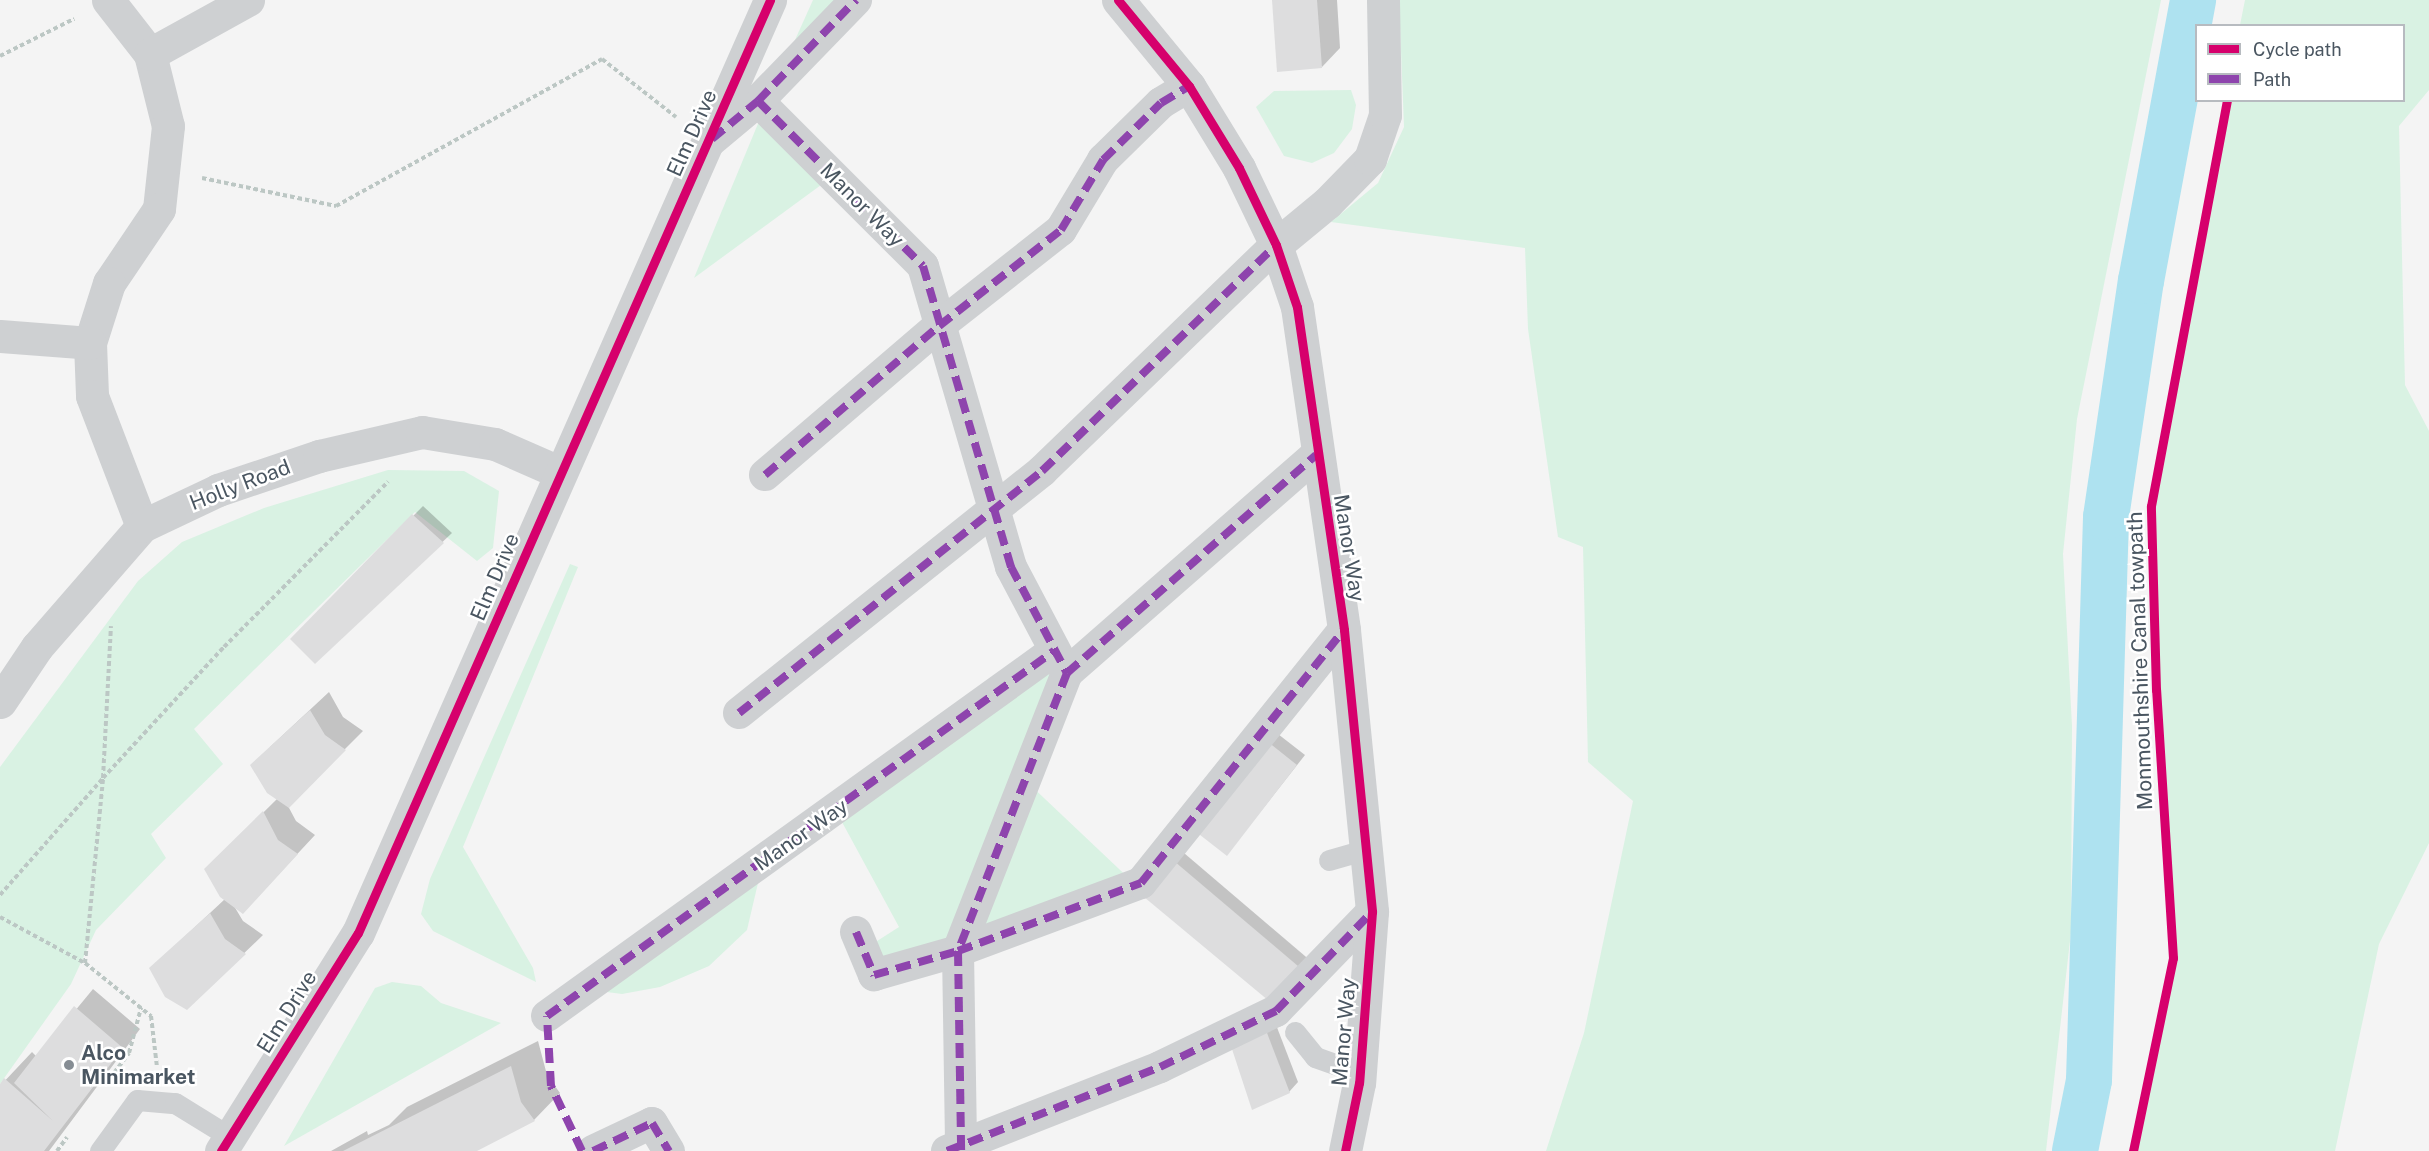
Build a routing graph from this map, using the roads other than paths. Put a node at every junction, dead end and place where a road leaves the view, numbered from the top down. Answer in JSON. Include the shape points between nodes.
{"nodes":[{"id":1,"x":248,"y":0,"type":"edge"},
{"id":2,"x":770,"y":0,"type":"edge"},
{"id":3,"x":856,"y":0,"type":"edge"},
{"id":4,"x":1118,"y":0,"type":"edge"},
{"id":5,"x":1383,"y":0,"type":"edge"},
{"id":6,"x":108,"y":1,"type":"edge"},
{"id":7,"x":150,"y":54,"type":"junction"},
{"id":8,"x":1189,"y":86,"type":"junction"},
{"id":9,"x":758,"y":101,"type":"junction"},
{"id":10,"x":708,"y":143,"type":"junction"},
{"id":11,"x":1276,"y":245,"type":"junction"},
{"id":12,"x":939,"y":326,"type":"junction"},
{"id":13,"x":0,"y":336,"type":"edge"},
{"id":14,"x":90,"y":343,"type":"junction"},
{"id":15,"x":1316,"y":455,"type":"junction"},
{"id":16,"x":559,"y":472,"type":"junction"},
{"id":17,"x":765,"y":475,"type":"dead end"},
{"id":18,"x":992,"y":512,"type":"junction"},
{"id":19,"x":142,"y":526,"type":"junction"},
{"id":20,"x":1344,"y":630,"type":"junction"},
{"id":21,"x":1060,"y":662,"type":"junction"},
{"id":22,"x":0,"y":702,"type":"edge"},
{"id":23,"x":739,"y":713,"type":"dead end"},
{"id":24,"x":1367,"y":849,"type":"junction"},
{"id":25,"x":1329,"y":860,"type":"dead end"},
{"id":26,"x":1372,"y":912,"type":"junction"},
{"id":27,"x":856,"y":932,"type":"dead end"},
{"id":28,"x":958,"y":951,"type":"junction"},
{"id":29,"x":546,"y":1016,"type":"dead end"},
{"id":30,"x":1295,"y":1032,"type":"dead end"},
{"id":31,"x":1360,"y":1073,"type":"junction"},
{"id":32,"x":226,"y":1144,"type":"edge"},
{"id":33,"x":956,"y":1149,"type":"edge"},
{"id":34,"x":100,"y":1151,"type":"edge"},
{"id":35,"x":593,"y":1151,"type":"edge"},
{"id":36,"x":669,"y":1151,"type":"edge"},
{"id":37,"x":1345,"y":1151,"type":"edge"}],
"edges":[{"from":1,"to":7,"type":"street"},
{"from":2,"to":10,"type":"street","name":"Elm Drive"},
{"from":3,"to":9,"type":"street"},
{"from":4,"to":8,"type":"street","name":"Manor Way"},
{"from":5,"to":11,"type":"street","via":[[1385,115],[1370,159],[1328,203]]},
{"from":6,"to":7,"type":"street"},
{"from":7,"to":14,"type":"street","via":[[168,126],[159,209],[109,283]]},
{"from":8,"to":11,"type":"street","name":"Manor Way","via":[[1239,168]]},
{"from":8,"to":12,"type":"street","via":[[1161,103],[1103,160],[1061,230]]},
{"from":9,"to":10,"type":"street"},
{"from":9,"to":12,"type":"street","name":"Manor Way","via":[[923,266]]},
{"from":10,"to":16,"type":"street","name":"Elm Drive"},
{"from":11,"to":15,"type":"street","name":"Manor Way","via":[[1306,349]]},
{"from":11,"to":18,"type":"street","via":[[1042,471]]},
{"from":12,"to":17,"type":"street"},
{"from":12,"to":18,"type":"street","name":"Manor Way"},
{"from":13,"to":14,"type":"street"},
{"from":14,"to":19,"type":"street","via":[[92,396]]},
{"from":15,"to":20,"type":"street","name":"Manor Way"},
{"from":15,"to":21,"type":"street","name":"Manor Way"},
{"from":16,"to":19,"type":"street","name":"Holly Road","via":[[495,444],[422,432],[319,456],[218,490]]},
{"from":16,"to":32,"type":"street","name":"Elm Drive","via":[[358,933]]},
{"from":18,"to":21,"type":"street","name":"Manor Way","via":[[1011,567]]},
{"from":18,"to":23,"type":"street"},
{"from":19,"to":22,"type":"street","name":"Holly Road","via":[[37,647]]},
{"from":20,"to":24,"type":"street","name":"Manor Way"},
{"from":20,"to":28,"type":"street","name":"Manor Way","via":[[1141,883]]},
{"from":21,"to":28,"type":"street","name":"Manor Way"},
{"from":21,"to":29,"type":"street","name":"Manor Way"},
{"from":24,"to":25,"type":"lane"},
{"from":24,"to":26,"type":"street","name":"Manor Way"},
{"from":26,"to":31,"type":"street","name":"Manor Way"},
{"from":26,"to":33,"type":"street","name":"Manor Way","via":[[1276,1011],[1160,1067]]},
{"from":27,"to":28,"type":"street","name":"Manor Way","via":[[874,975]]},
{"from":28,"to":33,"type":"street","name":"Manor Way"},
{"from":30,"to":31,"type":"lane","via":[[1315,1057]]},
{"from":31,"to":37,"type":"street","name":"Manor Way"},
{"from":32,"to":34,"type":"lane","via":[[175,1103],[137,1100]]},
{"from":35,"to":36,"type":"street","via":[[652,1123]]}]}
